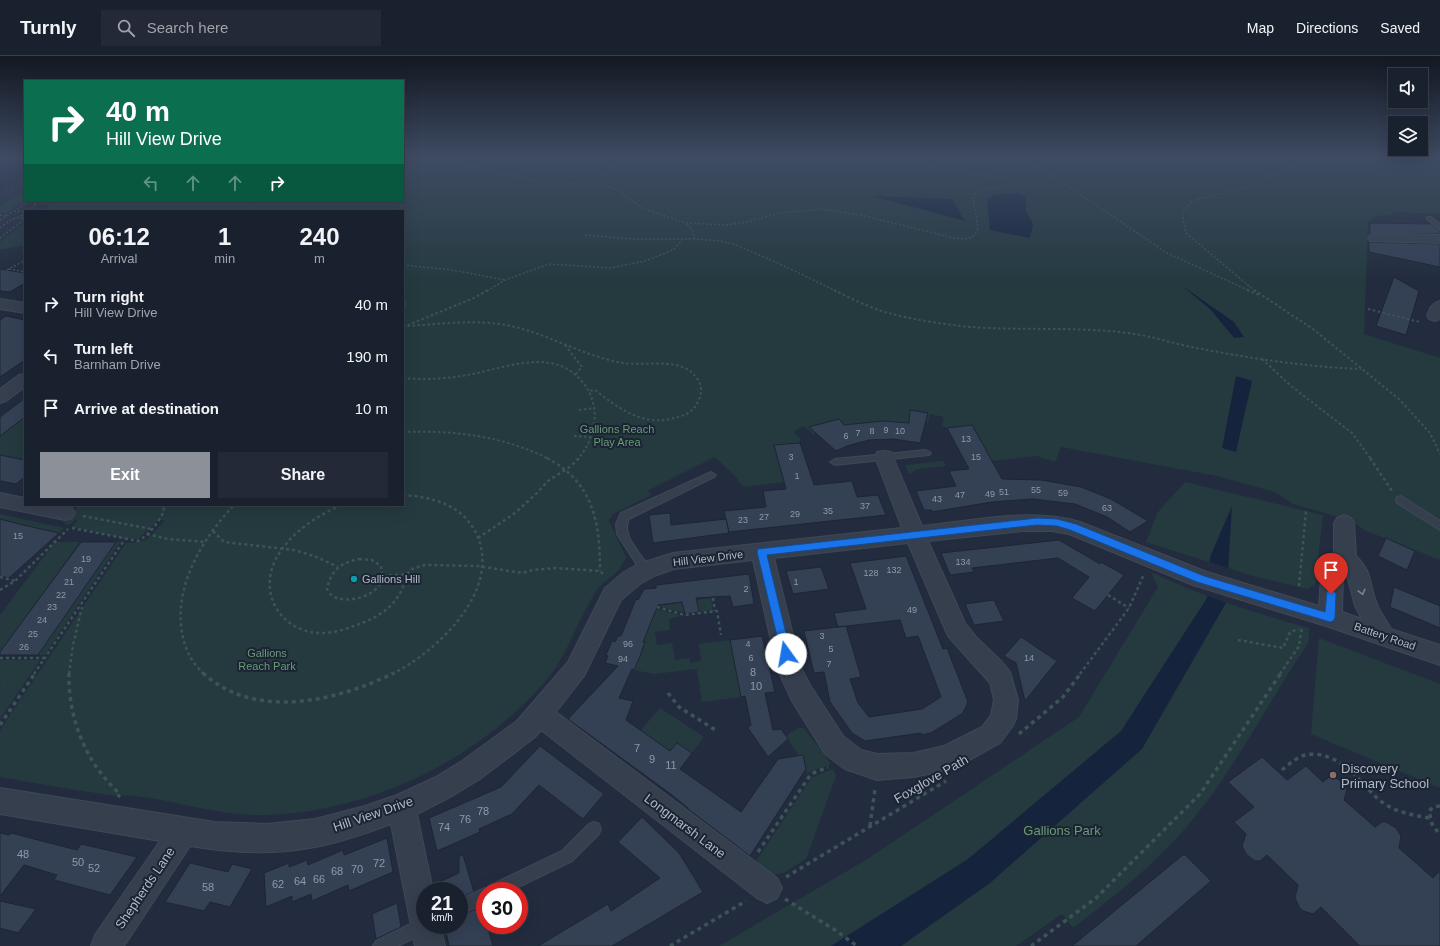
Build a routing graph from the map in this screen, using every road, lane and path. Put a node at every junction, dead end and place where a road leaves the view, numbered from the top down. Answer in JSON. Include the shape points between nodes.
{"nodes":[{"id":1,"x":629,"y":199,"type":"edge"},
{"id":2,"x":973,"y":199,"type":"edge"},
{"id":3,"x":1086,"y":199,"type":"edge"},
{"id":4,"x":1198,"y":199,"type":"edge"},
{"id":5,"x":28,"y":202,"type":"edge"},
{"id":6,"x":37,"y":202,"type":"edge"},
{"id":7,"x":29,"y":210,"type":"edge"},
{"id":8,"x":14,"y":211,"type":"junction"},
{"id":9,"x":24,"y":212,"type":"edge"},
{"id":10,"x":24,"y":214,"type":"edge"},
{"id":11,"x":0,"y":215,"type":"edge"},
{"id":12,"x":7,"y":216,"type":"junction"},
{"id":13,"x":20,"y":217,"type":"junction"},
{"id":14,"x":1429,"y":218,"type":"dead end"},
{"id":15,"x":0,"y":220,"type":"edge"},
{"id":16,"x":686,"y":223,"type":"junction"},
{"id":17,"x":0,"y":228,"type":"edge"},
{"id":18,"x":1440,"y":228,"type":"edge"},
{"id":19,"x":585,"y":235,"type":"dead end"},
{"id":20,"x":0,"y":238,"type":"edge"},
{"id":21,"x":684,"y":238,"type":"junction"},
{"id":22,"x":695,"y":238,"type":"junction"},
{"id":23,"x":1375,"y":238,"type":"dead end"},
{"id":24,"x":1440,"y":239,"type":"edge"},
{"id":25,"x":24,"y":261,"type":"dead end"},
{"id":26,"x":404,"y":265,"type":"edge"},
{"id":27,"x":24,"y":272,"type":"edge"},
{"id":28,"x":505,"y":280,"type":"junction"},
{"id":29,"x":24,"y":293,"type":"edge"},
{"id":30,"x":1263,"y":298,"type":"junction"},
{"id":31,"x":2,"y":306,"type":"edge"},
{"id":32,"x":24,"y":308,"type":"edge"},
{"id":33,"x":1368,"y":309,"type":"dead end"},
{"id":34,"x":1433,"y":315,"type":"edge"},
{"id":35,"x":404,"y":324,"type":"edge"},
{"id":36,"x":408,"y":326,"type":"junction"},
{"id":37,"x":404,"y":327,"type":"edge"},
{"id":38,"x":565,"y":345,"type":"junction"},
{"id":39,"x":1262,"y":359,"type":"junction"},
{"id":40,"x":1361,"y":369,"type":"junction"},
{"id":41,"x":576,"y":374,"type":"junction"},
{"id":42,"x":404,"y":378,"type":"edge"},
{"id":43,"x":24,"y":380,"type":"edge"},
{"id":44,"x":589,"y":391,"type":"junction"},
{"id":45,"x":0,"y":396,"type":"edge"},
{"id":46,"x":595,"y":408,"type":"junction"},
{"id":47,"x":579,"y":410,"type":"dead end"},
{"id":48,"x":404,"y":432,"type":"edge"},
{"id":49,"x":574,"y":436,"type":"dead end"},
{"id":50,"x":591,"y":437,"type":"junction"},
{"id":51,"x":926,"y":453,"type":"dead end"},
{"id":52,"x":1440,"y":454,"type":"edge"},
{"id":53,"x":884,"y":457,"type":"junction"},
{"id":54,"x":835,"y":462,"type":"dead end"},
{"id":55,"x":565,"y":470,"type":"junction"},
{"id":56,"x":711,"y":475,"type":"dead end"},
{"id":57,"x":404,"y":494,"type":"edge"},
{"id":58,"x":0,"y":500,"type":"edge"},
{"id":59,"x":1401,"y":500,"type":"joint"},
{"id":60,"x":24,"y":504,"type":"edge"},
{"id":61,"x":31,"y":506,"type":"edge"},
{"id":62,"x":163,"y":506,"type":"edge"},
{"id":63,"x":233,"y":506,"type":"edge"},
{"id":64,"x":339,"y":506,"type":"edge"},
{"id":65,"x":1306,"y":511,"type":"dead end"},
{"id":66,"x":70,"y":517,"type":"junction"},
{"id":67,"x":1344,"y":523,"type":"dead end"},
{"id":68,"x":1440,"y":526,"type":"edge"},
{"id":69,"x":151,"y":529,"type":"junction"},
{"id":70,"x":213,"y":531,"type":"junction"},
{"id":71,"x":147,"y":534,"type":"junction"},
{"id":72,"x":915,"y":534,"type":"junction"},
{"id":73,"x":478,"y":538,"type":"junction"},
{"id":74,"x":125,"y":540,"type":"junction"},
{"id":75,"x":206,"y":542,"type":"junction"},
{"id":76,"x":282,"y":548,"type":"junction"},
{"id":77,"x":762,"y":552,"type":"junction"},
{"id":78,"x":1345,"y":559,"type":"junction"},
{"id":79,"x":338,"y":567,"type":"junction"},
{"id":80,"x":482,"y":567,"type":"junction"},
{"id":81,"x":646,"y":570,"type":"junction"},
{"id":82,"x":1146,"y":570,"type":"dead end"},
{"id":83,"x":407,"y":574,"type":"junction"},
{"id":84,"x":383,"y":576,"type":"junction"},
{"id":85,"x":0,"y":578,"type":"edge"},
{"id":86,"x":15,"y":581,"type":"junction"},
{"id":87,"x":1299,"y":586,"type":"dead end"},
{"id":88,"x":0,"y":590,"type":"edge"},
{"id":89,"x":1108,"y":595,"type":"dead end"},
{"id":90,"x":713,"y":598,"type":"dead end"},
{"id":91,"x":83,"y":604,"type":"junction"},
{"id":92,"x":657,"y":607,"type":"dead end"},
{"id":93,"x":1129,"y":608,"type":"junction"},
{"id":94,"x":715,"y":611,"type":"junction"},
{"id":95,"x":1330,"y":618,"type":"junction"},
{"id":96,"x":721,"y":634,"type":"dead end"},
{"id":97,"x":1382,"y":634,"type":"junction"},
{"id":98,"x":1238,"y":640,"type":"dead end"},
{"id":99,"x":1440,"y":655,"type":"edge"},
{"id":100,"x":0,"y":658,"type":"edge"},
{"id":101,"x":45,"y":658,"type":"junction"},
{"id":102,"x":668,"y":693,"type":"dead end"},
{"id":103,"x":540,"y":714,"type":"junction"},
{"id":104,"x":0,"y":724,"type":"edge"},
{"id":105,"x":717,"y":731,"type":"dead end"},
{"id":106,"x":1018,"y":735,"type":"dead end"},
{"id":107,"x":835,"y":765,"type":"dead end"},
{"id":108,"x":1282,"y":770,"type":"dead end"},
{"id":109,"x":947,"y":780,"type":"dead end"},
{"id":110,"x":875,"y":783,"type":"dead end"},
{"id":111,"x":120,"y":794,"type":"dead end"},
{"id":112,"x":0,"y":801,"type":"edge"},
{"id":113,"x":1440,"y":806,"type":"edge"},
{"id":114,"x":402,"y":807,"type":"junction"},
{"id":115,"x":1429,"y":818,"type":"junction"},
{"id":116,"x":870,"y":826,"type":"junction"},
{"id":117,"x":594,"y":829,"type":"dead end"},
{"id":118,"x":183,"y":831,"type":"junction"},
{"id":119,"x":1440,"y":835,"type":"edge"},
{"id":120,"x":745,"y":871,"type":"junction"},
{"id":121,"x":417,"y":882,"type":"edge"},
{"id":122,"x":513,"y":882,"type":"edge"},
{"id":123,"x":767,"y":888,"type":"junction"},
{"id":124,"x":416,"y":929,"type":"edge"},
{"id":125,"x":427,"y":934,"type":"edge"},
{"id":126,"x":106,"y":946,"type":"edge"},
{"id":127,"x":381,"y":946,"type":"edge"},
{"id":128,"x":430,"y":946,"type":"edge"},
{"id":129,"x":670,"y":946,"type":"edge"},
{"id":130,"x":857,"y":946,"type":"edge"},
{"id":131,"x":1031,"y":946,"type":"edge"}],
"edges":[{"from":1,"to":16,"type":"path","via":[[642,208]]},
{"from":2,"to":16,"type":"path","via":[[978,227],[975,235],[967,239],[861,215],[820,209],[780,213],[726,225]]},
{"from":3,"to":30,"type":"path","via":[[1167,253]]},
{"from":4,"to":30,"type":"path","via":[[1192,200],[1182,213],[1186,233]]},
{"from":5,"to":8,"type":"path"},
{"from":6,"to":7,"type":"path"},
{"from":8,"to":9,"type":"path"},
{"from":8,"to":12,"type":"path"},
{"from":10,"to":13,"type":"path"},
{"from":11,"to":12,"type":"path"},
{"from":12,"to":15,"type":"path"},
{"from":13,"to":17,"type":"path","via":[[12,219]]},
{"from":13,"to":20,"type":"path","via":[[24,220]]},
{"from":14,"to":18,"type":"lane"},
{"from":16,"to":22,"type":"path","via":[[692,229]]},
{"from":19,"to":21,"type":"path","via":[[632,239]]},
{"from":21,"to":22,"type":"path"},
{"from":21,"to":28,"type":"path","via":[[673,250],[645,261],[610,268],[549,264]]},
{"from":22,"to":39,"type":"path","via":[[736,245],[855,300],[892,314],[987,328],[1128,333]]},
{"from":23,"to":24,"type":"street"},
{"from":25,"to":27,"type":"path","via":[[8,270]]},
{"from":26,"to":28,"type":"path","via":[[452,270]]},
{"from":28,"to":36,"type":"path","via":[[474,298]]},
{"from":29,"to":31,"type":"street"},
{"from":30,"to":40,"type":"path","via":[[1313,329]]},
{"from":31,"to":32,"type":"street"},
{"from":33,"to":34,"type":"path"},
{"from":35,"to":36,"type":"path"},
{"from":36,"to":37,"type":"path"},
{"from":36,"to":38,"type":"path","via":[[496,323]]},
{"from":38,"to":41,"type":"path","via":[[582,367]]},
{"from":38,"to":44,"type":"path","via":[[619,362],[675,365],[686,369],[701,386],[700,399],[695,408],[672,420],[654,422],[639,419],[621,410],[595,390]]},
{"from":39,"to":40,"type":"path"},
{"from":39,"to":59,"type":"path","via":[[1291,386],[1352,434],[1391,490]]},
{"from":40,"to":52,"type":"path","via":[[1400,400],[1430,433]]},
{"from":41,"to":42,"type":"path","via":[[554,364],[527,362],[465,375]]},
{"from":41,"to":44,"type":"path"},
{"from":43,"to":45,"type":"street"},
{"from":44,"to":46,"type":"path"},
{"from":46,"to":47,"type":"path"},
{"from":46,"to":50,"type":"path"},
{"from":48,"to":55,"type":"path","via":[[432,431],[483,436],[530,450],[549,458]]},
{"from":49,"to":50,"type":"path"},
{"from":50,"to":55,"type":"path","via":[[574,464]]},
{"from":51,"to":53,"type":"lane"},
{"from":53,"to":54,"type":"lane"},
{"from":53,"to":72,"type":"street"},
{"from":55,"to":73,"type":"path","via":[[548,481],[518,510]]},
{"from":55,"to":80,"type":"path","via":[[587,495],[594,511],[601,538],[600,571],[556,568],[522,573]]},
{"from":56,"to":81,"type":"lane","via":[[625,516],[621,524],[622,534]]},
{"from":57,"to":73,"type":"path","via":[[433,499],[455,508],[475,529]]},
{"from":58,"to":60,"type":"street"},
{"from":59,"to":68,"type":"lane"},
{"from":61,"to":66,"type":"street"},
{"from":62,"to":69,"type":"path","via":[[161,518]]},
{"from":63,"to":70,"type":"path"},
{"from":64,"to":76,"type":"path","via":[[311,521]]},
{"from":65,"to":87,"type":"path"},
{"from":66,"to":69,"type":"path"},
{"from":66,"to":74,"type":"path"},
{"from":66,"to":86,"type":"path"},
{"from":67,"to":78,"type":"street"},
{"from":69,"to":71,"type":"path"},
{"from":70,"to":75,"type":"path"},
{"from":70,"to":76,"type":"path","via":[[224,542]]},
{"from":71,"to":74,"type":"path","via":[[138,541]]},
{"from":71,"to":75,"type":"path","via":[[168,539]]},
{"from":72,"to":77,"type":"street","name":"Hill View Drive"},
{"from":72,"to":77,"type":"street","via":[[956,629],[1001,679],[1006,700],[1003,720],[991,735],[948,758],[913,764],[877,767],[854,760],[834,746],[801,693],[789,668]]},
{"from":72,"to":95,"type":"street","name":"Hill View Drive","via":[[1037,521],[1057,523],[1083,530],[1201,579]]},
{"from":73,"to":80,"type":"path","via":[[483,550]]},
{"from":74,"to":91,"type":"path"},
{"from":75,"to":80,"type":"path","via":[[194,562],[181,600],[180,618],[184,648],[203,674],[218,684],[250,698],[274,703],[301,702],[360,688],[400,670],[417,659],[437,644],[462,615],[474,596]]},
{"from":76,"to":79,"type":"path","via":[[314,556]]},
{"from":76,"to":83,"type":"path","via":[[272,572],[270,592],[275,609],[286,620],[301,629],[319,633],[343,630],[369,621],[387,609],[403,590]]},
{"from":77,"to":81,"type":"street","name":"Hill View Drive","via":[[673,561]]},
{"from":78,"to":95,"type":"street","via":[[1333,565]]},
{"from":78,"to":97,"type":"street","one_way":true,"via":[[1357,571],[1366,606]]},
{"from":79,"to":84,"type":"path","via":[[351,560],[372,560],[381,566]]},
{"from":79,"to":84,"type":"path","via":[[328,580],[327,587],[333,598],[340,600],[358,599],[367,595]]},
{"from":80,"to":83,"type":"path","via":[[425,565],[412,569]]},
{"from":81,"to":103,"type":"street","name":"Hill View Drive","via":[[613,594],[583,659]]},
{"from":82,"to":93,"type":"path"},
{"from":83,"to":84,"type":"path"},
{"from":85,"to":86,"type":"path"},
{"from":86,"to":88,"type":"path"},
{"from":89,"to":93,"type":"path"},
{"from":90,"to":94,"type":"path"},
{"from":91,"to":101,"type":"path"},
{"from":91,"to":111,"type":"path","via":[[71,657],[71,704],[81,740],[95,769]]},
{"from":92,"to":94,"type":"path","via":[[684,615]]},
{"from":93,"to":106,"type":"path","via":[[1063,697]]},
{"from":94,"to":96,"type":"path"},
{"from":95,"to":97,"type":"street","name":"Battery Road"},
{"from":97,"to":99,"type":"street","name":"Battery Road"},
{"from":98,"to":131,"type":"path","via":[[1283,648],[1290,632],[1296,628],[1302,630],[1299,646],[1200,794],[1096,898]]},
{"from":100,"to":101,"type":"path"},
{"from":101,"to":104,"type":"path"},
{"from":102,"to":105,"type":"path","via":[[679,707]]},
{"from":103,"to":114,"type":"street","name":"Hill View Drive","via":[[526,729],[472,770]]},
{"from":103,"to":120,"type":"street","name":"Longmarsh Lane"},
{"from":107,"to":120,"type":"path","via":[[811,774],[792,798]]},
{"from":108,"to":115,"type":"path","via":[[1306,755],[1329,757],[1351,769],[1373,794],[1386,804],[1400,811]]},
{"from":109,"to":116,"type":"path","name":"Foxglove Path"},
{"from":110,"to":116,"type":"path"},
{"from":112,"to":118,"type":"street","name":"Hill View Drive"},
{"from":113,"to":115,"type":"path","via":[[1429,811]]},
{"from":114,"to":118,"type":"street","name":"Hill View Drive","via":[[315,833],[267,838],[216,836]]},
{"from":114,"to":121,"type":"street"},
{"from":115,"to":119,"type":"path"},
{"from":116,"to":123,"type":"path","name":"Foxglove Path"},
{"from":117,"to":122,"type":"lane","via":[[567,856]]},
{"from":118,"to":126,"type":"street","name":"Shepherds Lane"},
{"from":120,"to":123,"type":"street","name":"Longmarsh Lane"},
{"from":123,"to":129,"type":"path","name":"Foxglove Path"},
{"from":123,"to":130,"type":"path"},
{"from":124,"to":127,"type":"lane"},
{"from":125,"to":128,"type":"street"}]}
